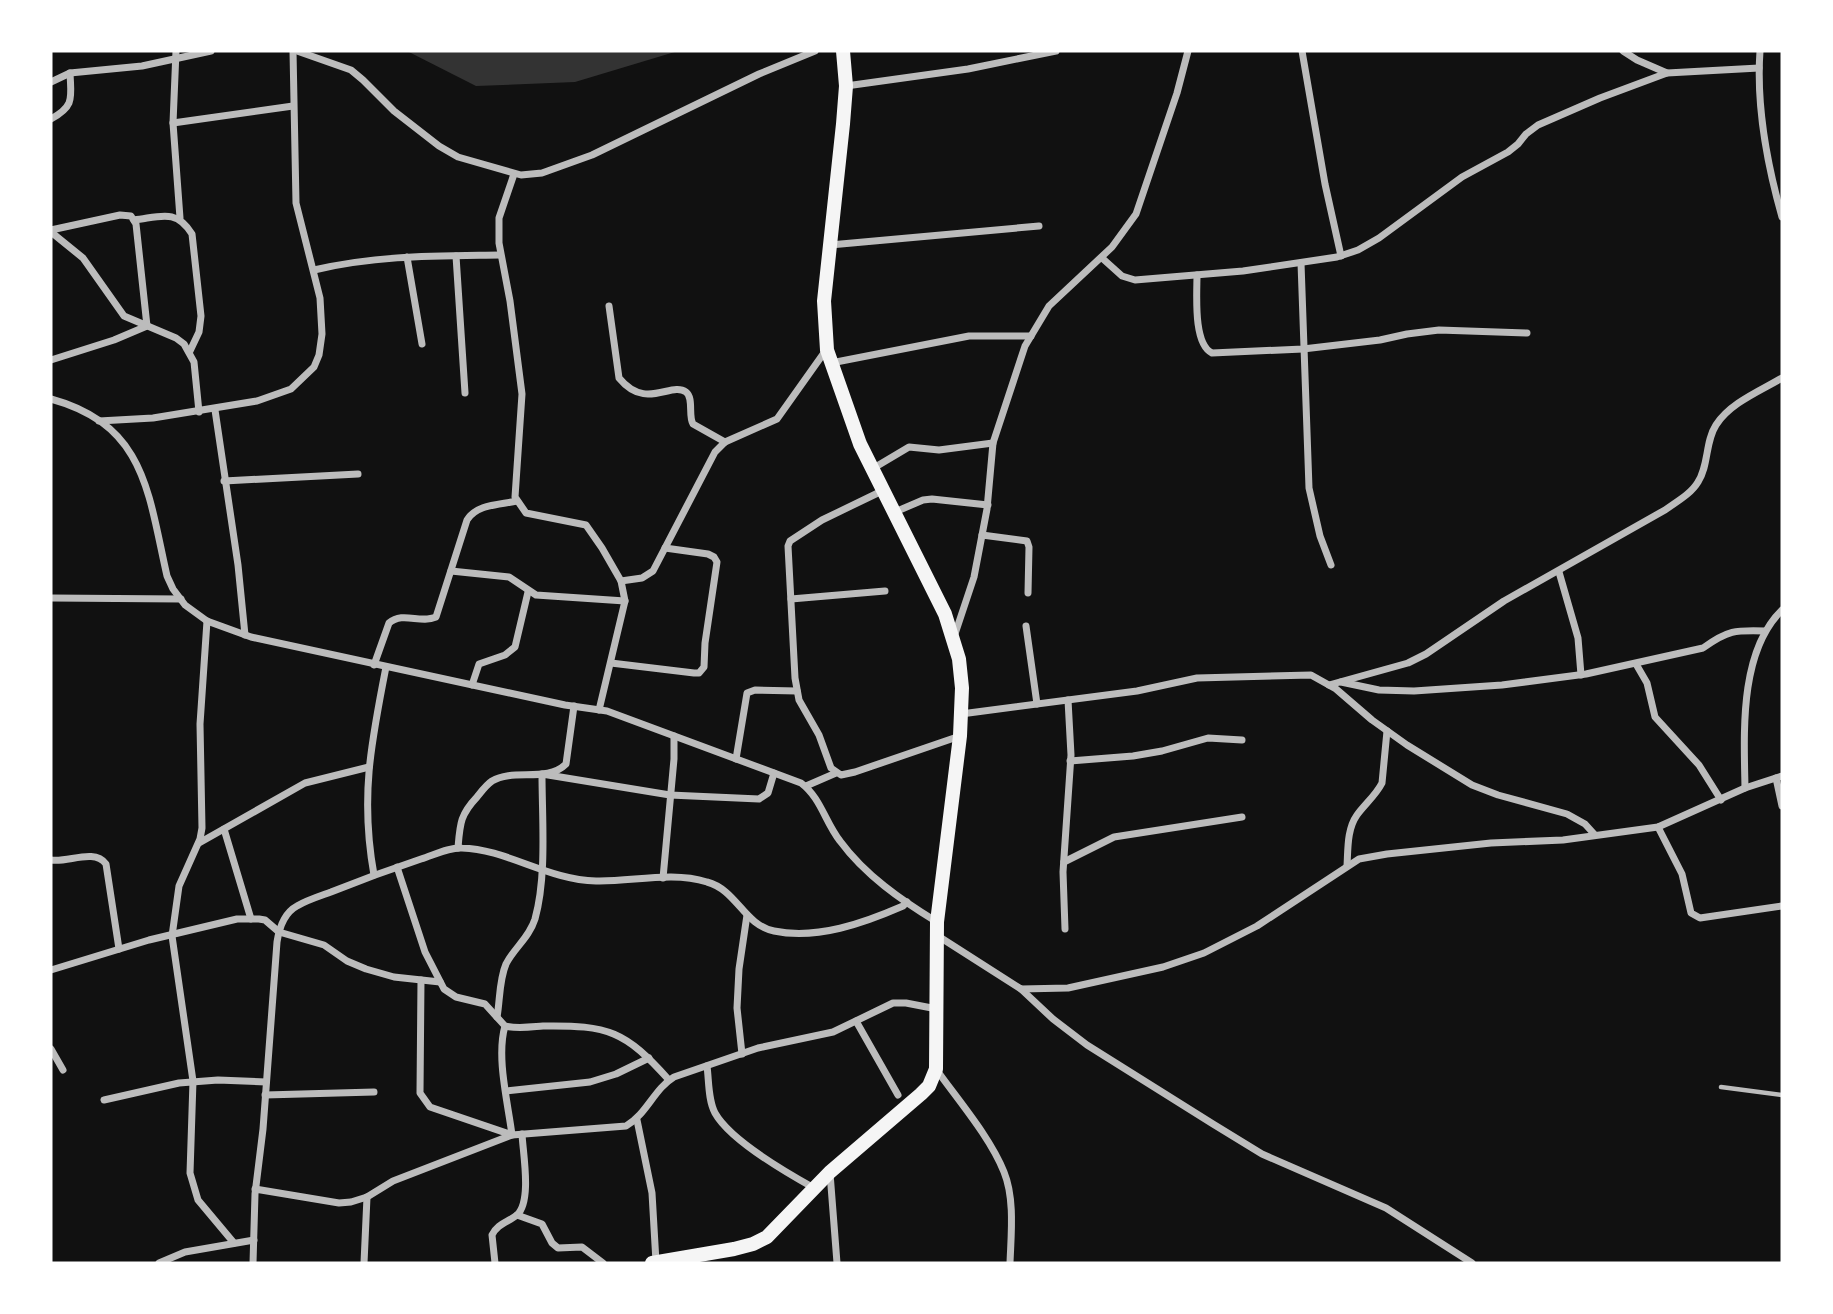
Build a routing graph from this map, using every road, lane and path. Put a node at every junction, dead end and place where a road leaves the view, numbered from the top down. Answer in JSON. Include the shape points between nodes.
{"nodes":[{"id":1,"x":176,"y":51,"type":"edge"},
{"id":2,"x":211,"y":51,"type":"edge"},
{"id":3,"x":295,"y":51,"type":"edge"},
{"id":4,"x":815,"y":51,"type":"edge"},
{"id":5,"x":843,"y":51,"type":"edge"},
{"id":6,"x":1008,"y":51,"type":"edge"},
{"id":7,"x":1056,"y":51,"type":"edge"},
{"id":8,"x":1188,"y":51,"type":"edge"},
{"id":9,"x":1302,"y":51,"type":"edge"},
{"id":10,"x":1623,"y":51,"type":"edge"},
{"id":11,"x":1760,"y":51,"type":"edge"},
{"id":12,"x":1043,"y":52,"type":"edge"},
{"id":13,"x":175,"y":60,"type":"junction"},
{"id":14,"x":1009,"y":61,"type":"junction"},
{"id":15,"x":1759,"y":68,"type":"junction"},
{"id":16,"x":70,"y":73,"type":"junction"},
{"id":17,"x":1667,"y":73,"type":"junction"},
{"id":18,"x":53,"y":78,"type":"edge"},
{"id":19,"x":846,"y":86,"type":"junction"},
{"id":20,"x":293,"y":106,"type":"junction"},
{"id":21,"x":51,"y":119,"type":"edge"},
{"id":22,"x":173,"y":123,"type":"junction"},
{"id":23,"x":514,"y":174,"type":"junction"},
{"id":24,"x":180,"y":218,"type":"junction"},
{"id":25,"x":1782,"y":218,"type":"edge"},
{"id":26,"x":134,"y":220,"type":"junction"},
{"id":27,"x":1039,"y":226,"type":"dead end"},
{"id":28,"x":51,"y":231,"type":"edge"},
{"id":29,"x":830,"y":245,"type":"junction"},
{"id":30,"x":500,"y":255,"type":"junction"},
{"id":31,"x":456,"y":256,"type":"junction"},
{"id":32,"x":1341,"y":256,"type":"junction"},
{"id":33,"x":407,"y":257,"type":"junction"},
{"id":34,"x":1102,"y":258,"type":"junction"},
{"id":35,"x":1301,"y":263,"type":"junction"},
{"id":36,"x":314,"y":270,"type":"junction"},
{"id":37,"x":1197,"y":275,"type":"junction"},
{"id":38,"x":609,"y":306,"type":"dead end"},
{"id":39,"x":147,"y":326,"type":"junction"},
{"id":40,"x":1527,"y":332,"type":"dead end"},
{"id":41,"x":1031,"y":336,"type":"junction"},
{"id":42,"x":422,"y":344,"type":"dead end"},
{"id":43,"x":1303,"y":349,"type":"junction"},
{"id":44,"x":190,"y":351,"type":"junction"},
{"id":45,"x":829,"y":356,"type":"junction"},
{"id":46,"x":51,"y":360,"type":"edge"},
{"id":47,"x":1782,"y":378,"type":"edge"},
{"id":48,"x":465,"y":393,"type":"dead end"},
{"id":49,"x":51,"y":399,"type":"edge"},
{"id":50,"x":215,"y":410,"type":"junction"},
{"id":51,"x":199,"y":412,"type":"junction"},
{"id":52,"x":99,"y":421,"type":"junction"},
{"id":53,"x":725,"y":442,"type":"junction"},
{"id":54,"x":993,"y":443,"type":"junction"},
{"id":55,"x":871,"y":469,"type":"junction"},
{"id":56,"x":358,"y":474,"type":"dead end"},
{"id":57,"x":224,"y":481,"type":"junction"},
{"id":58,"x":882,"y":491,"type":"junction"},
{"id":59,"x":517,"y":501,"type":"junction"},
{"id":60,"x":988,"y":505,"type":"junction"},
{"id":61,"x":895,"y":512,"type":"junction"},
{"id":62,"x":982,"y":536,"type":"junction"},
{"id":63,"x":666,"y":548,"type":"junction"},
{"id":64,"x":1331,"y":565,"type":"dead end"},
{"id":65,"x":452,"y":571,"type":"junction"},
{"id":66,"x":1559,"y":572,"type":"junction"},
{"id":67,"x":621,"y":581,"type":"junction"},
{"id":68,"x":885,"y":591,"type":"dead end"},
{"id":69,"x":528,"y":592,"type":"junction"},
{"id":70,"x":1028,"y":593,"type":"dead end"},
{"id":71,"x":51,"y":598,"type":"edge"},
{"id":72,"x":181,"y":599,"type":"junction"},
{"id":73,"x":791,"y":599,"type":"junction"},
{"id":74,"x":625,"y":601,"type":"junction"},
{"id":75,"x":1782,"y":610,"type":"edge"},
{"id":76,"x":207,"y":621,"type":"junction"},
{"id":77,"x":1026,"y":626,"type":"dead end"},
{"id":78,"x":1765,"y":631,"type":"junction"},
{"id":79,"x":245,"y":635,"type":"junction"},
{"id":80,"x":954,"y":638,"type":"junction"},
{"id":81,"x":611,"y":663,"type":"junction"},
{"id":82,"x":1636,"y":664,"type":"junction"},
{"id":83,"x":374,"y":665,"type":"junction"},
{"id":84,"x":386,"y":667,"type":"junction"},
{"id":85,"x":1581,"y":675,"type":"junction"},
{"id":86,"x":1340,"y":682,"type":"junction"},
{"id":87,"x":472,"y":685,"type":"junction"},
{"id":88,"x":1329,"y":685,"type":"junction"},
{"id":89,"x":797,"y":691,"type":"junction"},
{"id":90,"x":1068,"y":700,"type":"junction"},
{"id":91,"x":1037,"y":704,"type":"junction"},
{"id":92,"x":574,"y":706,"type":"junction"},
{"id":93,"x":599,"y":710,"type":"junction"},
{"id":94,"x":961,"y":714,"type":"junction"},
{"id":95,"x":1387,"y":730,"type":"junction"},
{"id":96,"x":674,"y":736,"type":"junction"},
{"id":97,"x":960,"y":736,"type":"junction"},
{"id":98,"x":1242,"y":740,"type":"dead end"},
{"id":99,"x":736,"y":759,"type":"junction"},
{"id":100,"x":1070,"y":761,"type":"junction"},
{"id":101,"x":369,"y":767,"type":"junction"},
{"id":102,"x":836,"y":772,"type":"junction"},
{"id":103,"x":774,"y":773,"type":"junction"},
{"id":104,"x":542,"y":774,"type":"junction"},
{"id":105,"x":1779,"y":777,"type":"edge"},
{"id":106,"x":806,"y":786,"type":"junction"},
{"id":107,"x":1745,"y":788,"type":"junction"},
{"id":108,"x":670,"y":795,"type":"junction"},
{"id":109,"x":1721,"y":800,"type":"junction"},
{"id":110,"x":1782,"y":806,"type":"edge"},
{"id":111,"x":1242,"y":817,"type":"dead end"},
{"id":112,"x":1658,"y":827,"type":"junction"},
{"id":113,"x":224,"y":829,"type":"junction"},
{"id":114,"x":1595,"y":835,"type":"junction"},
{"id":115,"x":197,"y":844,"type":"junction"},
{"id":116,"x":458,"y":848,"type":"junction"},
{"id":117,"x":51,"y":860,"type":"edge"},
{"id":118,"x":1064,"y":862,"type":"junction"},
{"id":119,"x":1347,"y":866,"type":"junction"},
{"id":120,"x":397,"y":867,"type":"junction"},
{"id":121,"x":541,"y":871,"type":"junction"},
{"id":122,"x":374,"y":875,"type":"junction"},
{"id":123,"x":663,"y":878,"type":"junction"},
{"id":124,"x":906,"y":902,"type":"junction"},
{"id":125,"x":1782,"y":906,"type":"edge"},
{"id":126,"x":747,"y":915,"type":"junction"},
{"id":127,"x":251,"y":919,"type":"junction"},
{"id":128,"x":937,"y":929,"type":"junction"},
{"id":129,"x":1065,"y":929,"type":"dead end"},
{"id":130,"x":279,"y":932,"type":"junction"},
{"id":131,"x":172,"y":936,"type":"junction"},
{"id":132,"x":119,"y":949,"type":"junction"},
{"id":133,"x":51,"y":970,"type":"edge"},
{"id":134,"x":421,"y":980,"type":"junction"},
{"id":135,"x":440,"y":982,"type":"junction"},
{"id":136,"x":1021,"y":989,"type":"junction"},
{"id":137,"x":937,"y":1009,"type":"junction"},
{"id":138,"x":497,"y":1017,"type":"junction"},
{"id":139,"x":856,"y":1021,"type":"junction"},
{"id":140,"x":505,"y":1026,"type":"junction"},
{"id":141,"x":51,"y":1049,"type":"edge"},
{"id":142,"x":742,"y":1054,"type":"junction"},
{"id":143,"x":649,"y":1058,"type":"junction"},
{"id":144,"x":707,"y":1066,"type":"junction"},
{"id":145,"x":936,"y":1069,"type":"junction"},
{"id":146,"x":63,"y":1070,"type":"dead end"},
{"id":147,"x":669,"y":1080,"type":"junction"},
{"id":148,"x":193,"y":1082,"type":"junction"},
{"id":149,"x":266,"y":1082,"type":"junction"},
{"id":150,"x":1721,"y":1087,"type":"dead end"},
{"id":151,"x":506,"y":1091,"type":"junction"},
{"id":152,"x":374,"y":1092,"type":"dead end"},
{"id":153,"x":265,"y":1095,"type":"junction"},
{"id":154,"x":898,"y":1095,"type":"dead end"},
{"id":155,"x":1782,"y":1095,"type":"edge"},
{"id":156,"x":104,"y":1100,"type":"dead end"},
{"id":157,"x":637,"y":1120,"type":"junction"},
{"id":158,"x":522,"y":1134,"type":"junction"},
{"id":159,"x":512,"y":1135,"type":"junction"},
{"id":160,"x":830,"y":1172,"type":"junction"},
{"id":161,"x":814,"y":1188,"type":"junction"},
{"id":162,"x":256,"y":1189,"type":"junction"},
{"id":163,"x":367,"y":1196,"type":"junction"},
{"id":164,"x":517,"y":1215,"type":"junction"},
{"id":165,"x":254,"y":1240,"type":"junction"},
{"id":166,"x":234,"y":1243,"type":"junction"},
{"id":167,"x":159,"y":1263,"type":"edge"},
{"id":168,"x":253,"y":1263,"type":"edge"},
{"id":169,"x":365,"y":1263,"type":"edge"},
{"id":170,"x":495,"y":1263,"type":"edge"},
{"id":171,"x":603,"y":1263,"type":"edge"},
{"id":172,"x":654,"y":1263,"type":"edge"},
{"id":173,"x":837,"y":1263,"type":"edge"},
{"id":174,"x":1010,"y":1263,"type":"edge"},
{"id":175,"x":1472,"y":1263,"type":"edge"}],
"edges":[{"from":1,"to":13,"type":"street"},
{"from":2,"to":13,"type":"street"},
{"from":3,"to":20,"type":"street"},
{"from":3,"to":23,"type":"street","via":[[351,70],[394,111],[458,157]]},
{"from":4,"to":23,"type":"street","via":[[592,155],[542,173]]},
{"from":5,"to":19,"type":"highway"},
{"from":6,"to":14,"type":"street"},
{"from":7,"to":12,"type":"street"},
{"from":8,"to":34,"type":"street","via":[[1136,214]]},
{"from":9,"to":32,"type":"street"},
{"from":10,"to":17,"type":"street"},
{"from":11,"to":15,"type":"street"},
{"from":12,"to":14,"type":"street"},
{"from":13,"to":16,"type":"street"},
{"from":13,"to":22,"type":"street"},
{"from":14,"to":19,"type":"street"},
{"from":15,"to":17,"type":"street"},
{"from":15,"to":25,"type":"street","via":[[1762,118]]},
{"from":16,"to":18,"type":"street"},
{"from":16,"to":21,"type":"street","via":[[71,100]]},
{"from":17,"to":32,"type":"street","via":[[1538,125],[1507,152],[1462,177],[1379,238]]},
{"from":19,"to":29,"type":"highway"},
{"from":20,"to":22,"type":"street"},
{"from":20,"to":36,"type":"street","via":[[296,203]]},
{"from":22,"to":24,"type":"street"},
{"from":23,"to":30,"type":"street","via":[[499,218]]},
{"from":24,"to":26,"type":"street"},
{"from":24,"to":44,"type":"street","via":[[195,242],[201,316]]},
{"from":26,"to":28,"type":"street","via":[[120,215]]},
{"from":26,"to":39,"type":"street"},
{"from":27,"to":29,"type":"street"},
{"from":28,"to":39,"type":"street","via":[[88,263],[120,312]]},
{"from":29,"to":45,"type":"highway","via":[[824,301]]},
{"from":30,"to":31,"type":"street"},
{"from":30,"to":59,"type":"street","via":[[522,394],[514,488]]},
{"from":31,"to":33,"type":"street"},
{"from":31,"to":48,"type":"street"},
{"from":32,"to":35,"type":"street"},
{"from":33,"to":36,"type":"street","via":[[355,260]]},
{"from":33,"to":42,"type":"street"},
{"from":34,"to":37,"type":"street","via":[[1122,276],[1135,280]]},
{"from":34,"to":41,"type":"street","via":[[1049,306]]},
{"from":35,"to":37,"type":"street"},
{"from":35,"to":43,"type":"street"},
{"from":36,"to":50,"type":"street","via":[[322,334],[314,367],[277,396]]},
{"from":37,"to":43,"type":"street","via":[[1199,335],[1206,350]]},
{"from":38,"to":53,"type":"street","via":[[619,378],[624,384],[642,394],[686,392],[694,424]]},
{"from":39,"to":44,"type":"street","via":[[176,338]]},
{"from":39,"to":46,"type":"street"},
{"from":40,"to":43,"type":"street","via":[[1421,331]]},
{"from":41,"to":45,"type":"street","via":[[969,336]]},
{"from":41,"to":54,"type":"street"},
{"from":43,"to":64,"type":"street","via":[[1309,488]]},
{"from":44,"to":51,"type":"street"},
{"from":45,"to":53,"type":"street","via":[[777,419]]},
{"from":45,"to":55,"type":"highway"},
{"from":47,"to":66,"type":"street","via":[[1723,415],[1708,440],[1700,481],[1687,494]]},
{"from":49,"to":52,"type":"street"},
{"from":50,"to":51,"type":"street"},
{"from":50,"to":57,"type":"street"},
{"from":51,"to":52,"type":"street"},
{"from":52,"to":72,"type":"street","via":[[121,439],[137,461],[167,576]]},
{"from":53,"to":63,"type":"street","via":[[715,452]]},
{"from":54,"to":55,"type":"street","via":[[939,450],[909,447]]},
{"from":54,"to":60,"type":"street"},
{"from":55,"to":58,"type":"highway"},
{"from":56,"to":57,"type":"street"},
{"from":57,"to":79,"type":"street"},
{"from":58,"to":61,"type":"highway"},
{"from":58,"to":73,"type":"street","via":[[790,541]]},
{"from":59,"to":65,"type":"street","via":[[471,513]]},
{"from":59,"to":67,"type":"street","via":[[526,513],[586,525]]},
{"from":60,"to":61,"type":"street","via":[[932,499]]},
{"from":60,"to":62,"type":"street"},
{"from":61,"to":80,"type":"highway"},
{"from":62,"to":70,"type":"street","via":[[1027,541]]},
{"from":62,"to":80,"type":"street"},
{"from":63,"to":67,"type":"street","via":[[648,576]]},
{"from":63,"to":81,"type":"street","via":[[708,554],[717,562],[704,667],[694,673]]},
{"from":65,"to":69,"type":"street","via":[[509,577]]},
{"from":65,"to":83,"type":"street","via":[[436,617],[392,620]]},
{"from":66,"to":85,"type":"street","via":[[1578,638]]},
{"from":66,"to":86,"type":"street","via":[[1504,601],[1426,654]]},
{"from":67,"to":74,"type":"street"},
{"from":68,"to":73,"type":"street"},
{"from":69,"to":74,"type":"street"},
{"from":69,"to":87,"type":"street","via":[[514,647],[479,664]]},
{"from":71,"to":72,"type":"street"},
{"from":72,"to":76,"type":"street"},
{"from":73,"to":89,"type":"street"},
{"from":74,"to":81,"type":"street"},
{"from":75,"to":78,"type":"street"},
{"from":76,"to":79,"type":"street"},
{"from":76,"to":115,"type":"street","via":[[200,724],[202,828]]},
{"from":77,"to":91,"type":"street"},
{"from":78,"to":82,"type":"street","via":[[1726,632],[1703,648]]},
{"from":78,"to":107,"type":"street","via":[[1745,709]]},
{"from":79,"to":83,"type":"street"},
{"from":80,"to":94,"type":"highway"},
{"from":81,"to":93,"type":"street"},
{"from":82,"to":85,"type":"street"},
{"from":82,"to":109,"type":"street","via":[[1647,683],[1655,717],[1699,765]]},
{"from":83,"to":84,"type":"street"},
{"from":84,"to":87,"type":"street"},
{"from":84,"to":101,"type":"street"},
{"from":85,"to":86,"type":"street","via":[[1415,691]]},
{"from":86,"to":88,"type":"street"},
{"from":87,"to":92,"type":"street"},
{"from":88,"to":90,"type":"street","via":[[1311,675],[1215,676]]},
{"from":88,"to":95,"type":"street"},
{"from":89,"to":99,"type":"street","via":[[747,693]]},
{"from":89,"to":102,"type":"street"},
{"from":90,"to":91,"type":"street"},
{"from":90,"to":100,"type":"street"},
{"from":91,"to":94,"type":"street"},
{"from":92,"to":93,"type":"street"},
{"from":92,"to":104,"type":"street","via":[[566,764]]},
{"from":93,"to":96,"type":"street"},
{"from":94,"to":97,"type":"highway"},
{"from":95,"to":114,"type":"street","via":[[1472,785],[1567,814]]},
{"from":95,"to":119,"type":"street","via":[[1382,783],[1355,818]]},
{"from":96,"to":99,"type":"street"},
{"from":96,"to":108,"type":"street"},
{"from":97,"to":102,"type":"street","via":[[855,772]]},
{"from":97,"to":128,"type":"highway"},
{"from":98,"to":100,"type":"street","via":[[1208,738],[1142,754]]},
{"from":99,"to":103,"type":"street"},
{"from":100,"to":118,"type":"street"},
{"from":101,"to":113,"type":"street","via":[[305,783]]},
{"from":101,"to":122,"type":"street","via":[[367,838]]},
{"from":102,"to":106,"type":"street"},
{"from":103,"to":106,"type":"street"},
{"from":103,"to":108,"type":"street","via":[[768,793],[759,799]]},
{"from":104,"to":108,"type":"street"},
{"from":104,"to":116,"type":"street","via":[[501,778],[486,787],[464,811]]},
{"from":104,"to":121,"type":"street"},
{"from":105,"to":107,"type":"street"},
{"from":105,"to":110,"type":"street"},
{"from":106,"to":124,"type":"street","via":[[840,842],[864,869]]},
{"from":107,"to":109,"type":"street"},
{"from":108,"to":123,"type":"street"},
{"from":109,"to":112,"type":"street"},
{"from":111,"to":118,"type":"street","via":[[1114,838]]},
{"from":112,"to":114,"type":"street"},
{"from":112,"to":125,"type":"street","via":[[1682,874],[1691,914],[1700,918]]},
{"from":113,"to":115,"type":"street"},
{"from":113,"to":127,"type":"street"},
{"from":114,"to":119,"type":"street","via":[[1387,854]]},
{"from":115,"to":131,"type":"street","via":[[179,886]]},
{"from":116,"to":120,"type":"street"},
{"from":116,"to":121,"type":"street"},
{"from":117,"to":132,"type":"street","via":[[93,856],[106,864]]},
{"from":118,"to":129,"type":"street"},
{"from":119,"to":136,"type":"street","via":[[1257,926],[1204,953],[1068,988]]},
{"from":120,"to":122,"type":"street"},
{"from":120,"to":135,"type":"street","via":[[425,952]]},
{"from":121,"to":123,"type":"street","via":[[597,881]]},
{"from":121,"to":138,"type":"street","via":[[535,920],[503,972]]},
{"from":122,"to":130,"type":"street","via":[[296,906]]},
{"from":123,"to":126,"type":"street","via":[[720,886]]},
{"from":124,"to":126,"type":"street","via":[[856,926],[799,933],[772,931]]},
{"from":124,"to":128,"type":"street"},
{"from":126,"to":142,"type":"street","via":[[738,969]]},
{"from":127,"to":130,"type":"street","via":[[265,920]]},
{"from":127,"to":131,"type":"street"},
{"from":128,"to":136,"type":"street"},
{"from":128,"to":137,"type":"highway"},
{"from":130,"to":134,"type":"street","via":[[324,945],[366,969]]},
{"from":130,"to":149,"type":"street"},
{"from":131,"to":132,"type":"street"},
{"from":131,"to":148,"type":"street"},
{"from":132,"to":133,"type":"street"},
{"from":134,"to":135,"type":"street"},
{"from":134,"to":159,"type":"street","via":[[420,1093],[430,1107]]},
{"from":135,"to":138,"type":"street","via":[[456,997],[485,1004]]},
{"from":136,"to":175,"type":"street","via":[[1087,1045],[1262,1154],[1386,1208]]},
{"from":137,"to":139,"type":"street","via":[[893,1003]]},
{"from":137,"to":145,"type":"highway"},
{"from":138,"to":140,"type":"street"},
{"from":139,"to":142,"type":"street","via":[[833,1032]]},
{"from":139,"to":154,"type":"street"},
{"from":140,"to":143,"type":"street","via":[[603,1030],[622,1037]]},
{"from":140,"to":151,"type":"street"},
{"from":141,"to":146,"type":"street"},
{"from":142,"to":144,"type":"street"},
{"from":143,"to":147,"type":"street"},
{"from":143,"to":151,"type":"street","via":[[590,1082]]},
{"from":144,"to":147,"type":"street"},
{"from":144,"to":161,"type":"street","via":[[716,1116],[763,1158]]},
{"from":145,"to":160,"type":"highway","via":[[921,1094]]},
{"from":145,"to":174,"type":"street","via":[[1004,1172]]},
{"from":147,"to":157,"type":"street"},
{"from":148,"to":149,"type":"street"},
{"from":148,"to":156,"type":"street"},
{"from":148,"to":166,"type":"street","via":[[193,1188]]},
{"from":149,"to":153,"type":"street"},
{"from":150,"to":155,"type":"lane"},
{"from":151,"to":159,"type":"street"},
{"from":152,"to":153,"type":"street"},
{"from":153,"to":162,"type":"street"},
{"from":157,"to":158,"type":"street","via":[[626,1126]]},
{"from":157,"to":172,"type":"street","via":[[652,1193]]},
{"from":158,"to":159,"type":"street"},
{"from":158,"to":164,"type":"street","via":[[526,1198]]},
{"from":159,"to":163,"type":"street","via":[[393,1181]]},
{"from":160,"to":161,"type":"highway"},
{"from":160,"to":173,"type":"street"},
{"from":161,"to":172,"type":"highway","via":[[767,1237]]},
{"from":162,"to":163,"type":"street","via":[[339,1203]]},
{"from":162,"to":165,"type":"street"},
{"from":163,"to":169,"type":"street"},
{"from":164,"to":170,"type":"street","via":[[493,1230]]},
{"from":164,"to":171,"type":"street","via":[[542,1224],[558,1248],[582,1247]]},
{"from":165,"to":166,"type":"street"},
{"from":165,"to":168,"type":"street"},
{"from":166,"to":167,"type":"street","via":[[185,1252]]}]}
